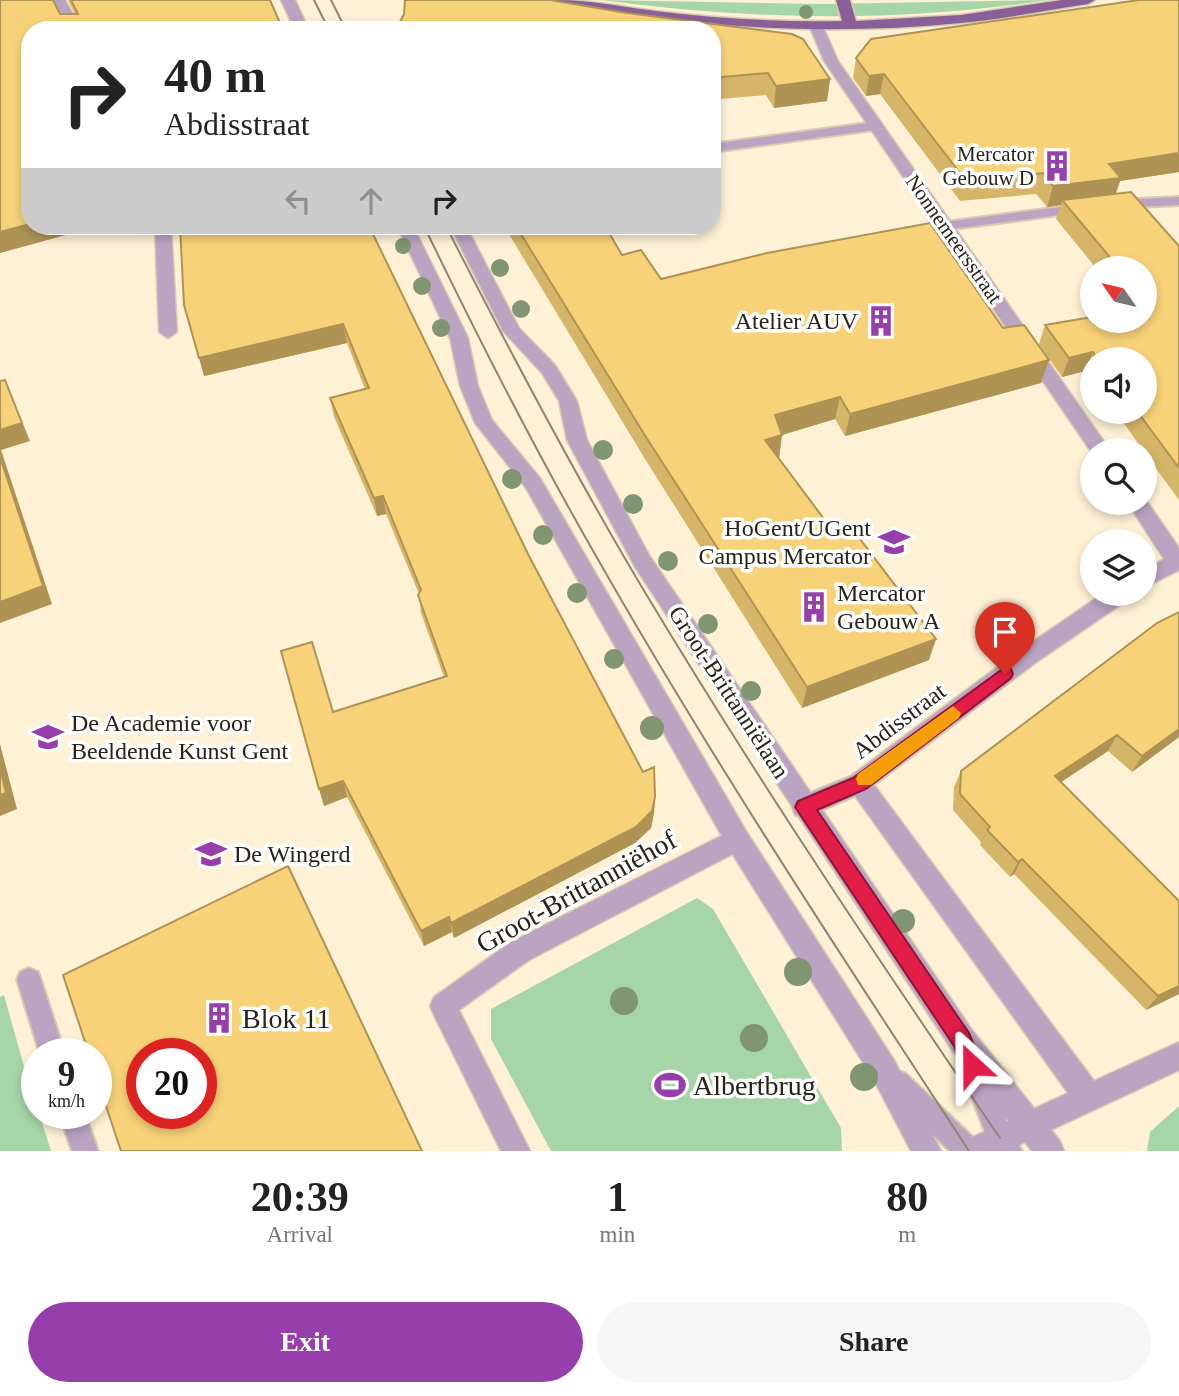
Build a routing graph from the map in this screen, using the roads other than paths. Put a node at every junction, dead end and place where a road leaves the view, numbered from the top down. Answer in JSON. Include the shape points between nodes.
{"nodes":[{"id":1,"x":58,"y":0,"type":"edge"},
{"id":2,"x":288,"y":0,"type":"edge"},
{"id":3,"x":563,"y":0,"type":"edge"},
{"id":4,"x":843,"y":0,"type":"edge"},
{"id":5,"x":1088,"y":0,"type":"edge"},
{"id":6,"x":70,"y":21,"type":"edge"},
{"id":7,"x":298,"y":21,"type":"edge"},
{"id":8,"x":712,"y":21,"type":"edge"},
{"id":9,"x":721,"y":22,"type":"edge"},
{"id":10,"x":850,"y":24,"type":"junction"},
{"id":11,"x":816,"y":25,"type":"junction"},
{"id":12,"x":875,"y":125,"type":"junction"},
{"id":13,"x":721,"y":147,"type":"edge"},
{"id":14,"x":1179,"y":201,"type":"edge"},
{"id":15,"x":945,"y":226,"type":"junction"},
{"id":16,"x":163,"y":235,"type":"edge"},
{"id":17,"x":409,"y":235,"type":"edge"},
{"id":18,"x":463,"y":235,"type":"edge"},
{"id":19,"x":168,"y":332,"type":"dead end"},
{"id":20,"x":1092,"y":438,"type":"edge"},
{"id":21,"x":1146,"y":515,"type":"edge"},
{"id":22,"x":1178,"y":561,"type":"edge"},
{"id":23,"x":1157,"y":573,"type":"edge"},
{"id":24,"x":1102,"y":606,"type":"edge"},
{"id":25,"x":859,"y":783,"type":"junction"},
{"id":26,"x":804,"y":807,"type":"junction"},
{"id":27,"x":737,"y":839,"type":"junction"},
{"id":28,"x":29,"y":980,"type":"dead end"},
{"id":29,"x":48,"y":1038,"type":"edge"},
{"id":30,"x":962,"y":1040,"type":"junction"},
{"id":31,"x":1179,"y":1056,"type":"edge"},
{"id":32,"x":884,"y":1070,"type":"junction"},
{"id":33,"x":1090,"y":1099,"type":"junction"},
{"id":34,"x":1027,"y":1124,"type":"junction"},
{"id":35,"x":77,"y":1129,"type":"edge"},
{"id":36,"x":1004,"y":1145,"type":"edge"},
{"id":37,"x":85,"y":1151,"type":"edge"},
{"id":38,"x":516,"y":1151,"type":"edge"},
{"id":39,"x":927,"y":1151,"type":"edge"},
{"id":40,"x":969,"y":1151,"type":"edge"},
{"id":41,"x":974,"y":1151,"type":"edge"},
{"id":42,"x":1050,"y":1151,"type":"edge"}],
"edges":[{"from":1,"to":6,"type":"street"},
{"from":2,"to":7,"type":"street"},
{"from":3,"to":8,"type":"main road"},
{"from":4,"to":10,"type":"main road"},
{"from":5,"to":10,"type":"main road","via":[[961,19]]},
{"from":9,"to":11,"type":"main road"},
{"from":10,"to":11,"type":"main road"},
{"from":11,"to":12,"type":"street","name":"Nonnemeersstraat","via":[[831,61]]},
{"from":12,"to":13,"type":"lane"},
{"from":12,"to":15,"type":"street","name":"Nonnemeersstraat"},
{"from":14,"to":15,"type":"lane"},
{"from":15,"to":20,"type":"street","name":"Nonnemeersstraat"},
{"from":16,"to":19,"type":"street"},
{"from":17,"to":27,"type":"street","via":[[459,338],[469,386],[484,423],[533,483]]},
{"from":18,"to":26,"type":"street","name":"Groot-Brittanniëlaan","via":[[512,331],[549,369],[568,401],[577,440],[642,561]]},
{"from":21,"to":22,"type":"street"},
{"from":22,"to":23,"type":"street"},
{"from":24,"to":25,"type":"street","name":"Abdisstraat"},
{"from":25,"to":26,"type":"street","name":"Abdisstraat"},
{"from":25,"to":33,"type":"street"},
{"from":26,"to":30,"type":"street","name":"Groot-Brittanniëlaan"},
{"from":27,"to":32,"type":"street"},
{"from":27,"to":38,"type":"street","name":"Groot-Brittanniëhof","via":[[520,951],[443,1006]]},
{"from":28,"to":29,"type":"lane"},
{"from":30,"to":34,"type":"street","name":"Groot-Brittanniëlaan"},
{"from":30,"to":36,"type":"lane"},
{"from":31,"to":33,"type":"street"},
{"from":32,"to":39,"type":"street"},
{"from":32,"to":40,"type":"lane"},
{"from":33,"to":34,"type":"street"},
{"from":34,"to":36,"type":"street"},
{"from":34,"to":42,"type":"street","name":"Groot-Brittanniëlaan"},
{"from":35,"to":37,"type":"lane"},
{"from":36,"to":41,"type":"street"}]}
